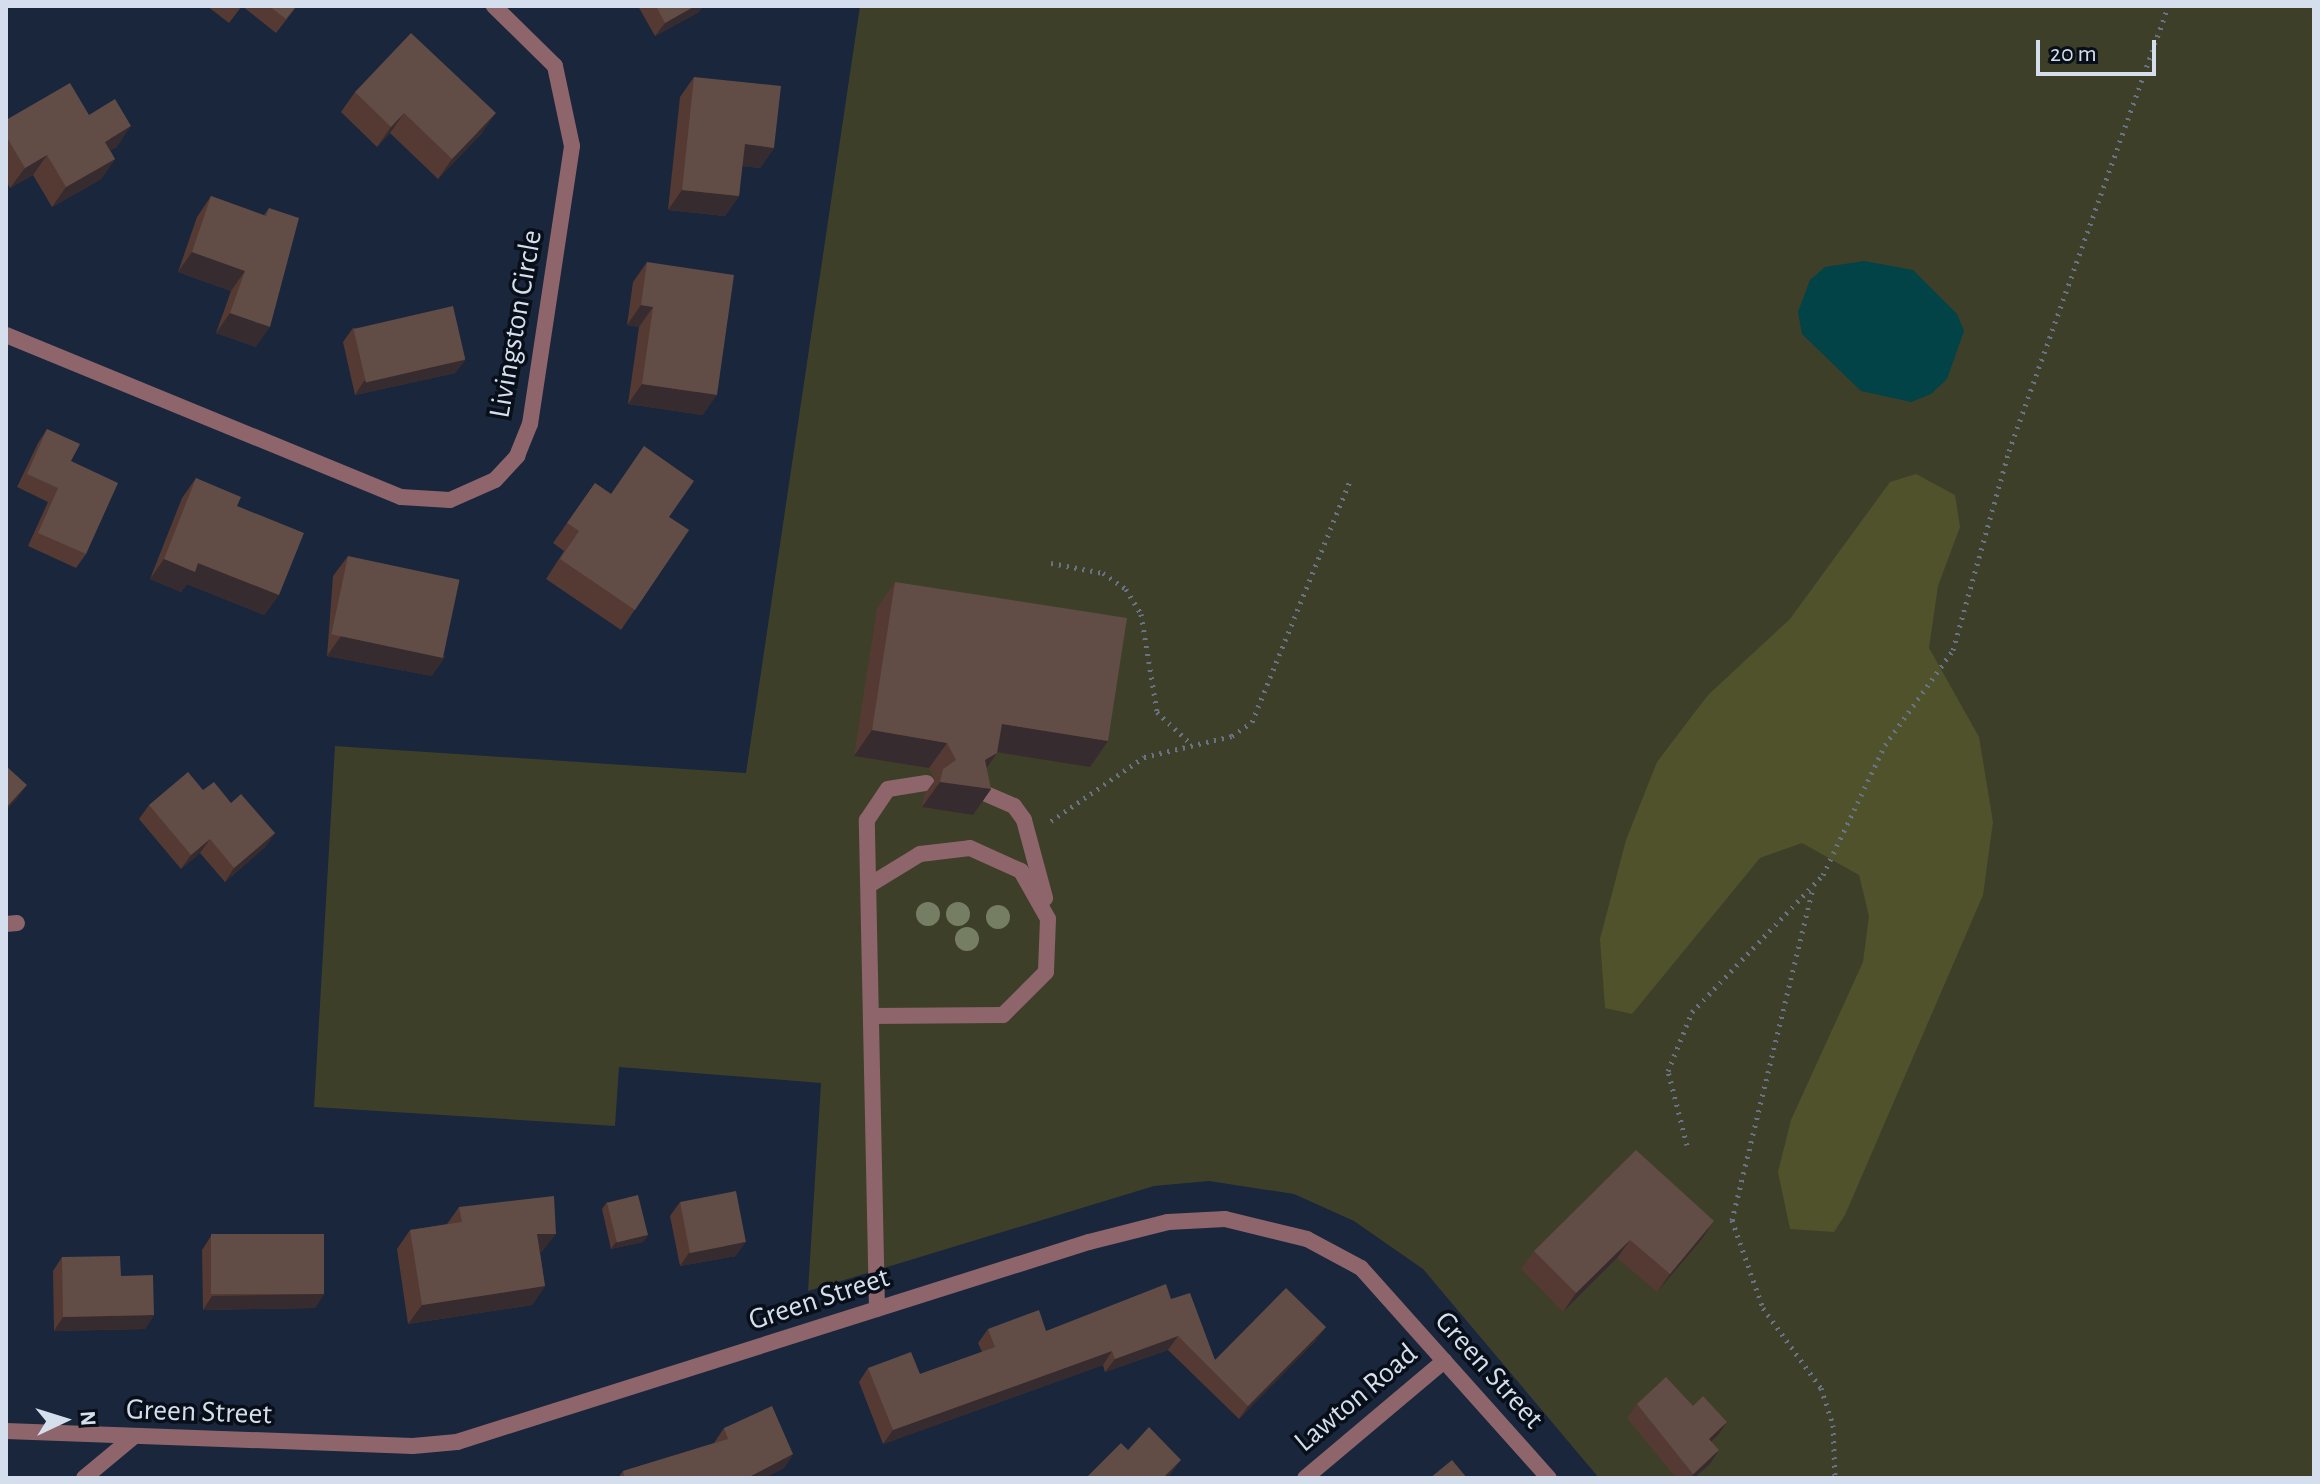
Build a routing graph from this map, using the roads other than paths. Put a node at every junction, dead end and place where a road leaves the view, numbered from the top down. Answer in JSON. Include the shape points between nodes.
{"nodes":[{"id":1,"x":494,"y":6,"type":"edge"},
{"id":2,"x":6,"y":335,"type":"edge"},
{"id":3,"x":927,"y":783,"type":"dead end"},
{"id":4,"x":977,"y":790,"type":"edge"},
{"id":5,"x":871,"y":884,"type":"junction"},
{"id":6,"x":1048,"y":919,"type":"junction"},
{"id":7,"x":872,"y":1016,"type":"junction"},
{"id":8,"x":877,"y":1309,"type":"junction"},
{"id":9,"x":1444,"y":1361,"type":"junction"},
{"id":10,"x":6,"y":1431,"type":"edge"},
{"id":11,"x":132,"y":1438,"type":"junction"},
{"id":12,"x":84,"y":1478,"type":"edge"},
{"id":13,"x":1305,"y":1478,"type":"edge"},
{"id":14,"x":1549,"y":1478,"type":"edge"}],
"edges":[{"from":1,"to":2,"type":"street","name":"Livingston Circle","via":[[555,66],[572,146],[530,424],[517,456],[488,485],[433,502],[384,492]]},
{"from":3,"to":5,"type":"street","via":[[888,789],[872,806]]},
{"from":4,"to":6,"type":"street","via":[[1014,806],[1031,835]]},
{"from":5,"to":6,"type":"street","via":[[920,854],[970,848],[1021,871]]},
{"from":5,"to":7,"type":"street"},
{"from":6,"to":7,"type":"street","via":[[1046,972],[1003,1015]]},
{"from":7,"to":8,"type":"street"},
{"from":8,"to":9,"type":"street","name":"Green Street","via":[[1131,1230],[1225,1219],[1307,1239],[1361,1268]]},
{"from":8,"to":11,"type":"street","name":"Green Street","via":[[457,1442]]},
{"from":9,"to":13,"type":"street","name":"Lawton Road"},
{"from":9,"to":14,"type":"street","name":"Green Street"},
{"from":10,"to":11,"type":"street","name":"Green Street"},
{"from":11,"to":12,"type":"street"}]}
